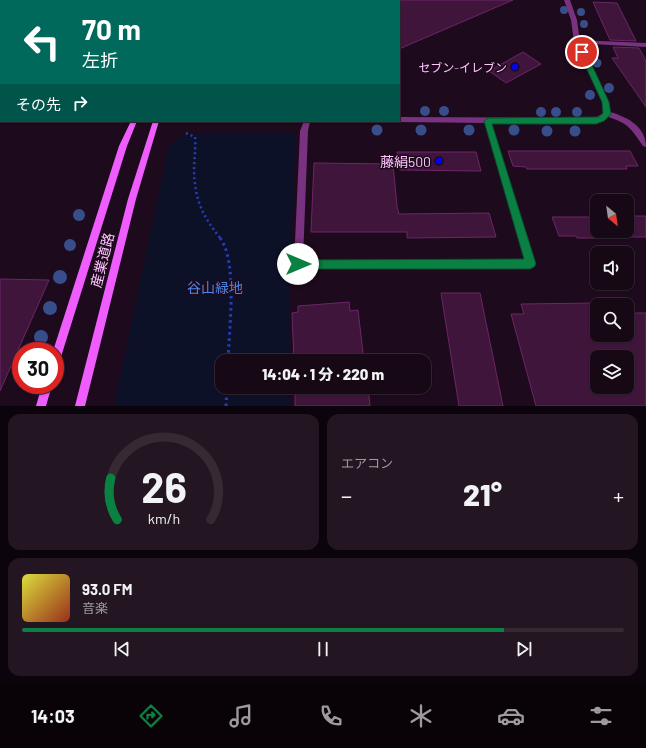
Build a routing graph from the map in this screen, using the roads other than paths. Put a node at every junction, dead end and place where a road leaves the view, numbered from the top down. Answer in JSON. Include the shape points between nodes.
{"nodes":[{"id":1,"x":567,"y":0,"type":"edge"},
{"id":2,"x":577,"y":42,"type":"junction"},
{"id":3,"x":646,"y":45,"type":"edge"},
{"id":4,"x":607,"y":114,"type":"junction"},
{"id":5,"x":400,"y":120,"type":"edge"},
{"id":6,"x":488,"y":121,"type":"junction"},
{"id":7,"x":134,"y":122,"type":"edge"},
{"id":8,"x":156,"y":122,"type":"edge"},
{"id":9,"x":307,"y":122,"type":"edge"},
{"id":10,"x":646,"y":144,"type":"edge"},
{"id":11,"x":61,"y":342,"type":"edge"},
{"id":12,"x":45,"y":394,"type":"edge"},
{"id":13,"x":41,"y":406,"type":"edge"},
{"id":14,"x":80,"y":406,"type":"edge"}],
"edges":[{"from":1,"to":2,"type":"street","via":[[574,20]]},
{"from":2,"to":3,"type":"street"},
{"from":2,"to":4,"type":"street","via":[[606,102]]},
{"from":4,"to":6,"type":"street","via":[[596,121]]},
{"from":4,"to":10,"type":"street","via":[[631,122]]},
{"from":5,"to":6,"type":"street"},
{"from":6,"to":9,"type":"street","via":[[530,264],[298,264],[304,131]]},
{"from":7,"to":11,"type":"main road","name":"産業道路","via":[[122,146]]},
{"from":8,"to":14,"type":"main road","name":"産業道路","via":[[132,199]]},
{"from":12,"to":13,"type":"main road"}]}
